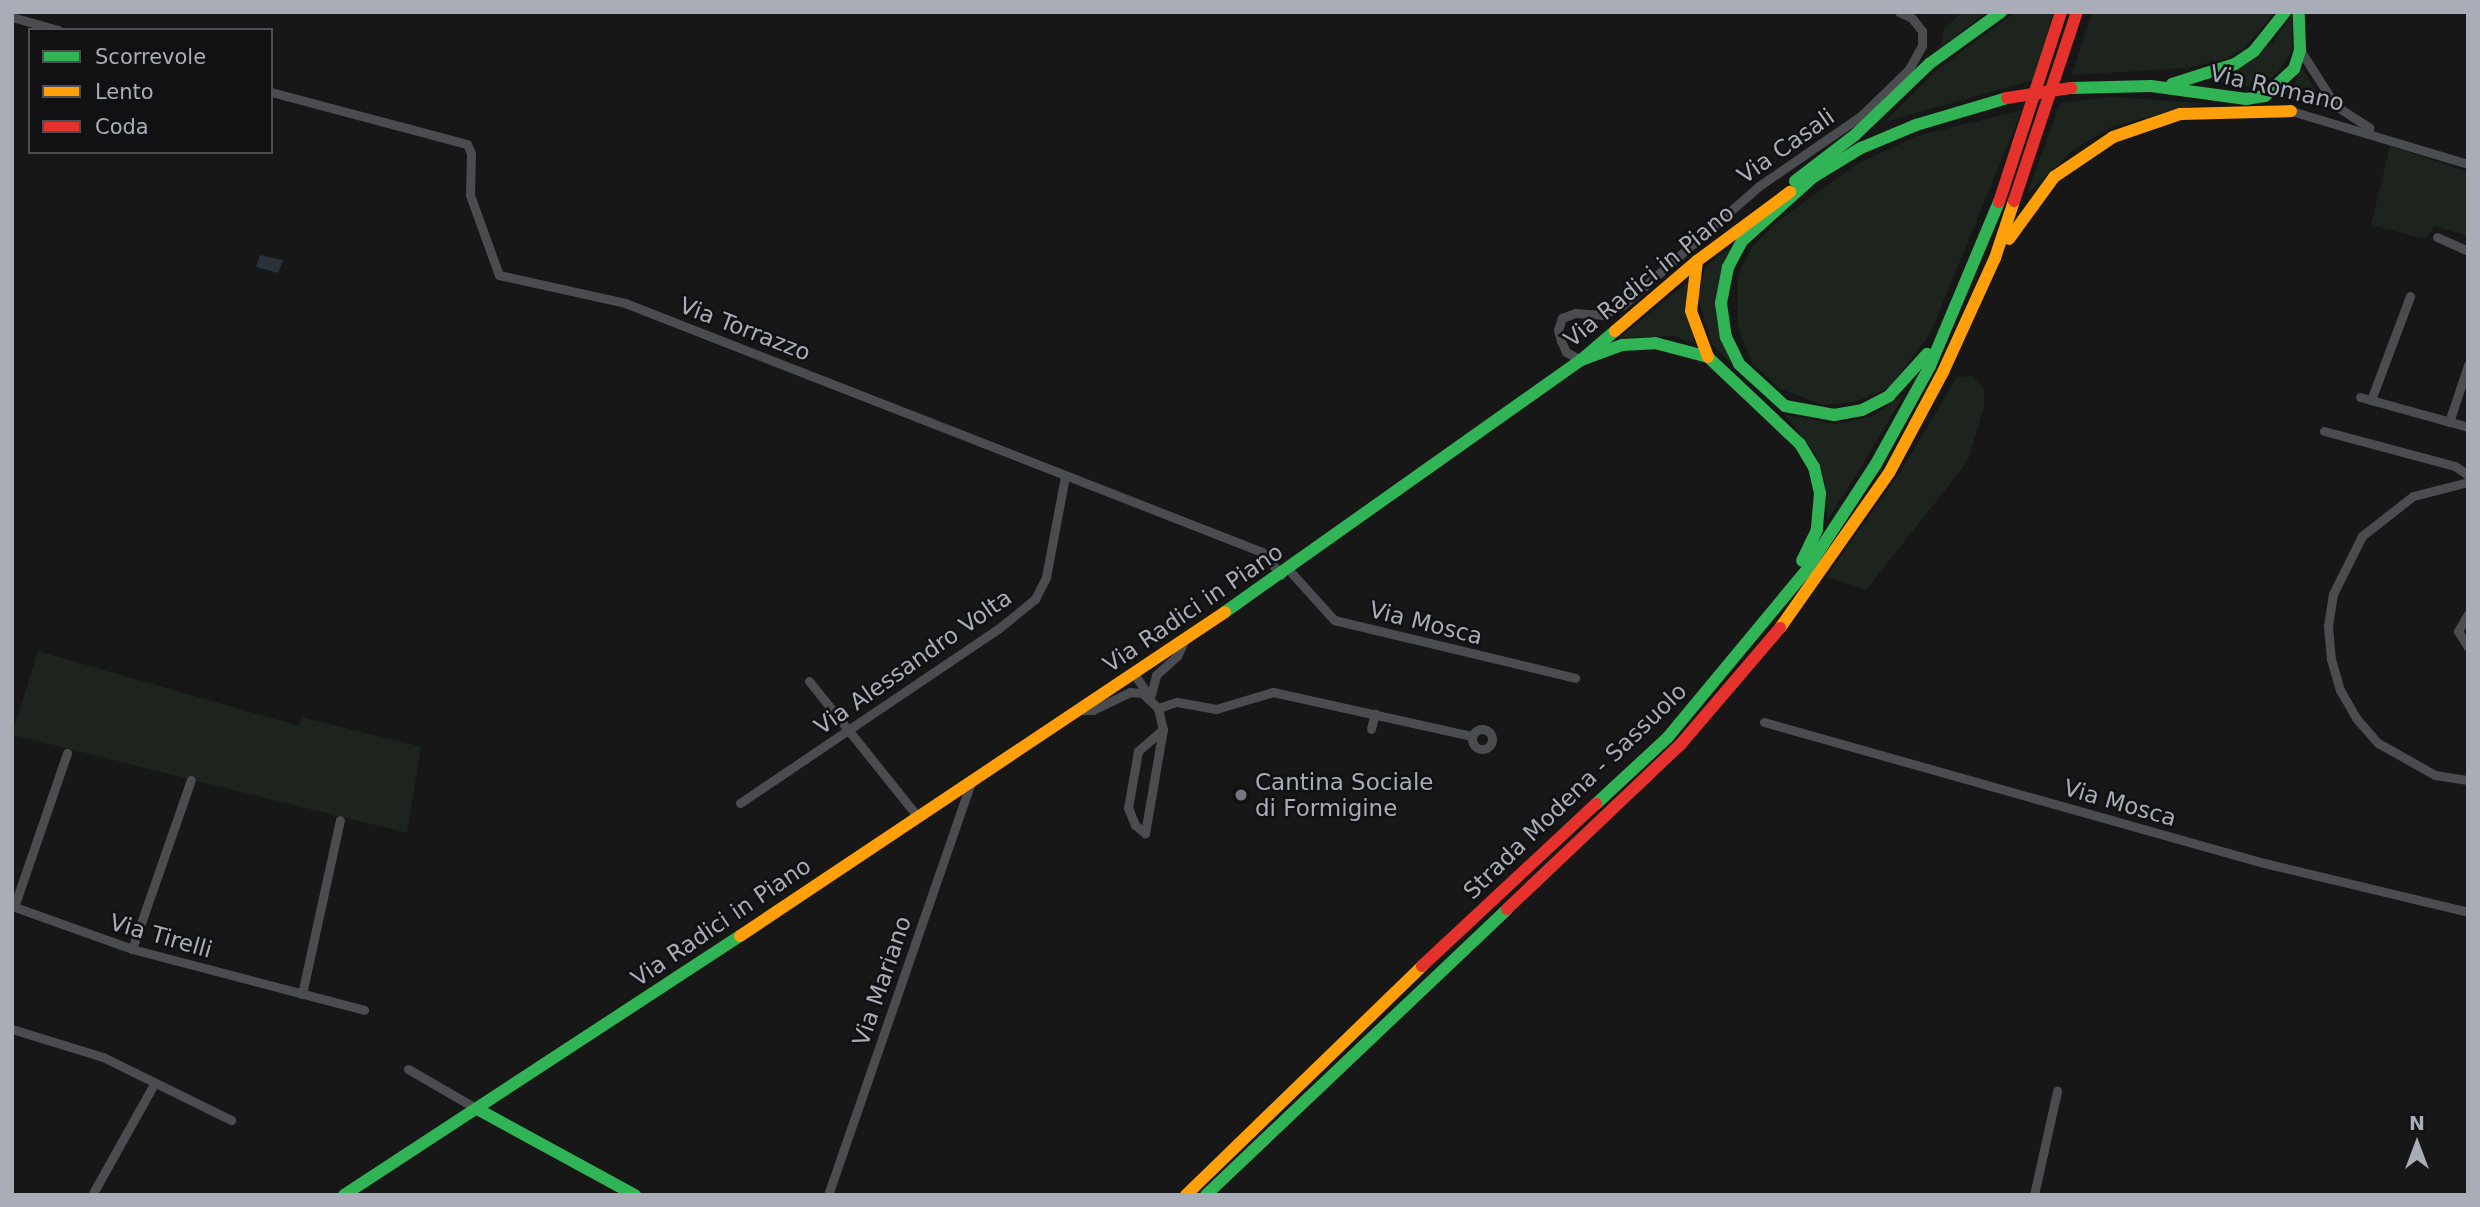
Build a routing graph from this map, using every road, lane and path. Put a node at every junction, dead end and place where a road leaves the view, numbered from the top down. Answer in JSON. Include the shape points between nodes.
{"nodes":[{"id":1,"x":1899,"y":12,"type":"edge"},
{"id":2,"x":2001,"y":12,"type":"edge"},
{"id":3,"x":2061,"y":12,"type":"edge"},
{"id":4,"x":2077,"y":12,"type":"edge"},
{"id":5,"x":2286,"y":12,"type":"edge"},
{"id":6,"x":2299,"y":12,"type":"edge"},
{"id":7,"x":12,"y":16,"type":"edge"},
{"id":8,"x":51,"y":28,"type":"edge"},
{"id":9,"x":2300,"y":50,"type":"junction"},
{"id":10,"x":2151,"y":86,"type":"junction"},
{"id":11,"x":2071,"y":88,"type":"joint"},
{"id":12,"x":273,"y":93,"type":"edge"},
{"id":13,"x":2246,"y":99,"type":"junction"},
{"id":14,"x":2291,"y":111,"type":"junction"},
{"id":15,"x":2384,"y":136,"type":"junction"},
{"id":16,"x":2468,"y":164,"type":"edge"},
{"id":17,"x":1812,"y":178,"type":"junction"},
{"id":18,"x":1773,"y":201,"type":"junction"},
{"id":19,"x":2437,"y":237,"type":"dead end"},
{"id":20,"x":2468,"y":251,"type":"edge"},
{"id":21,"x":1995,"y":258,"type":"junction"},
{"id":22,"x":1697,"y":261,"type":"junction"},
{"id":23,"x":2410,"y":296,"type":"dead end"},
{"id":24,"x":1949,"y":325,"type":"junction"},
{"id":25,"x":1707,"y":357,"type":"junction"},
{"id":26,"x":1581,"y":360,"type":"junction"},
{"id":27,"x":2468,"y":365,"type":"edge"},
{"id":28,"x":2360,"y":397,"type":"dead end"},
{"id":29,"x":2371,"y":400,"type":"junction"},
{"id":30,"x":2449,"y":422,"type":"junction"},
{"id":31,"x":2468,"y":427,"type":"edge"},
{"id":32,"x":2324,"y":431,"type":"dead end"},
{"id":33,"x":2468,"y":475,"type":"edge"},
{"id":34,"x":1065,"y":476,"type":"junction"},
{"id":35,"x":2468,"y":482,"type":"edge"},
{"id":36,"x":1285,"y":573,"type":"junction"},
{"id":37,"x":1784,"y":601,"type":"junction"},
{"id":38,"x":2468,"y":614,"type":"edge"},
{"id":39,"x":1184,"y":642,"type":"junction"},
{"id":40,"x":2468,"y":647,"type":"edge"},
{"id":41,"x":1135,"y":675,"type":"junction"},
{"id":42,"x":1575,"y":678,"type":"dead end"},
{"id":43,"x":808,"y":681,"type":"dead end"},
{"id":44,"x":1150,"y":698,"type":"junction"},
{"id":45,"x":1158,"y":708,"type":"junction"},
{"id":46,"x":1076,"y":710,"type":"junction"},
{"id":47,"x":1374,"y":713,"type":"junction"},
{"id":48,"x":1765,"y":722,"type":"dead end"},
{"id":49,"x":1163,"y":729,"type":"junction"},
{"id":50,"x":1371,"y":729,"type":"dead end"},
{"id":51,"x":848,"y":730,"type":"junction"},
{"id":52,"x":1472,"y":736,"type":"dead end"},
{"id":53,"x":67,"y":753,"type":"dead end"},
{"id":54,"x":972,"y":779,"type":"junction"},
{"id":55,"x":191,"y":780,"type":"dead end"},
{"id":56,"x":2468,"y":780,"type":"edge"},
{"id":57,"x":740,"y":803,"type":"dead end"},
{"id":58,"x":917,"y":816,"type":"junction"},
{"id":59,"x":340,"y":820,"type":"dead end"},
{"id":60,"x":13,"y":907,"type":"edge"},
{"id":61,"x":2468,"y":912,"type":"edge"},
{"id":62,"x":132,"y":949,"type":"junction"},
{"id":63,"x":302,"y":994,"type":"junction"},
{"id":64,"x":364,"y":1010,"type":"dead end"},
{"id":65,"x":12,"y":1029,"type":"edge"},
{"id":66,"x":408,"y":1069,"type":"dead end"},
{"id":67,"x":154,"y":1083,"type":"junction"},
{"id":68,"x":2057,"y":1091,"type":"dead end"},
{"id":69,"x":479,"y":1110,"type":"junction"},
{"id":70,"x":231,"y":1120,"type":"dead end"},
{"id":71,"x":92,"y":1195,"type":"edge"},
{"id":72,"x":344,"y":1195,"type":"edge"},
{"id":73,"x":635,"y":1195,"type":"edge"},
{"id":74,"x":828,"y":1195,"type":"edge"},
{"id":75,"x":1186,"y":1195,"type":"edge"},
{"id":76,"x":1206,"y":1195,"type":"edge"},
{"id":77,"x":2034,"y":1195,"type":"edge"}],
"edges":[{"from":1,"to":26,"type":"street","name":"Via Casali","via":[[1922,30],[1922,46],[1909,69],[1861,116],[1759,186],[1623,305],[1602,315],[1575,313],[1562,318],[1561,341],[1566,352]]},
{"from":2,"to":18,"type":"main road","via":[[1929,64],[1855,135],[1807,169]]},
{"from":3,"to":24,"type":"main road","name":"Strada Modena - Sassuolo","via":[[2009,179]]},
{"from":4,"to":21,"type":"main road","name":"Strada Modena - Sassuolo"},
{"from":5,"to":10,"type":"main road","via":[[2254,51],[2235,64],[2185,82]]},
{"from":6,"to":9,"type":"main road"},
{"from":7,"to":8,"type":"street"},
{"from":9,"to":13,"type":"main road","via":[[2284,83],[2265,96]]},
{"from":9,"to":15,"type":"street","via":[[2336,106]]},
{"from":10,"to":11,"type":"main road","name":"Via Romano"},
{"from":10,"to":13,"type":"main road","name":"Via Romano"},
{"from":11,"to":17,"type":"main road","name":"Via Radici in Piano","bridge":true,"via":[[2007,98],[1916,125],[1861,148]]},
{"from":12,"to":34,"type":"street","name":"Via Torrazzo","via":[[467,144],[473,206],[499,275],[615,299]]},
{"from":13,"to":14,"type":"street","name":"Via Romano"},
{"from":14,"to":15,"type":"street","name":"Via Romano"},
{"from":14,"to":21,"type":"main road","via":[[2180,114],[2113,137],[2054,177]]},
{"from":15,"to":16,"type":"street","name":"Via Romano"},
{"from":17,"to":18,"type":"main road","name":"Via Radici in Piano"},
{"from":17,"to":24,"type":"main road","via":[[1742,241],[1728,267],[1721,303],[1726,337],[1753,382],[1785,406],[1834,415],[1861,410],[1889,396],[1910,378]]},
{"from":18,"to":22,"type":"main road","name":"Via Radici in Piano"},
{"from":19,"to":20,"type":"street"},
{"from":21,"to":76,"type":"main road","name":"Strada Modena - Sassuolo","via":[[1943,372],[1889,473],[1800,605],[1680,745]]},
{"from":22,"to":25,"type":"main road","via":[[1691,311]]},
{"from":22,"to":26,"type":"main road","name":"Via Radici in Piano"},
{"from":23,"to":29,"type":"street"},
{"from":24,"to":37,"type":"main road","name":"Strada Modena - Sassuolo","via":[[1876,464]]},
{"from":25,"to":26,"type":"main road","via":[[1655,343],[1622,345]]},
{"from":25,"to":37,"type":"main road","via":[[1800,444],[1814,467],[1819,493],[1817,530]]},
{"from":26,"to":36,"type":"main road","name":"Via Radici in Piano"},
{"from":27,"to":30,"type":"street"},
{"from":28,"to":29,"type":"street"},
{"from":29,"to":30,"type":"street"},
{"from":30,"to":31,"type":"street"},
{"from":32,"to":33,"type":"street","via":[[2455,466]]},
{"from":34,"to":36,"type":"street","name":"Via Torrazzo","via":[[1262,552]]},
{"from":34,"to":51,"type":"street","name":"Via Alessandro Volta","via":[[1046,577],[1035,599]]},
{"from":35,"to":56,"type":"street","via":[[2413,496],[2362,536],[2333,594],[2328,626],[2340,690],[2378,743],[2435,775]]},
{"from":36,"to":39,"type":"main road","name":"Via Radici in Piano"},
{"from":36,"to":42,"type":"street","name":"Via Mosca","via":[[1334,620]]},
{"from":37,"to":75,"type":"main road","name":"Strada Modena - Sassuolo","via":[[1668,737],[1353,1030]]},
{"from":38,"to":40,"type":"street","via":[[2458,631]]},
{"from":39,"to":41,"type":"main road","name":"Via Radici in Piano"},
{"from":39,"to":44,"type":"street","via":[[1177,656],[1156,675]]},
{"from":41,"to":44,"type":"street"},
{"from":41,"to":46,"type":"main road","name":"Via Radici in Piano"},
{"from":43,"to":51,"type":"street"},
{"from":44,"to":45,"type":"street"},
{"from":44,"to":46,"type":"street","via":[[1130,692],[1093,710]]},
{"from":45,"to":47,"type":"street","via":[[1177,702],[1216,709],[1273,692]]},
{"from":45,"to":49,"type":"street"},
{"from":46,"to":54,"type":"main road","name":"Via Radici in Piano"},
{"from":47,"to":50,"type":"street"},
{"from":47,"to":52,"type":"street"},
{"from":48,"to":61,"type":"street","name":"Via Mosca","via":[[2260,862]]},
{"from":49,"to":49,"type":"street","via":[[1138,751],[1128,808],[1135,825],[1145,833]]},
{"from":51,"to":57,"type":"street","name":"Via Alessandro Volta"},
{"from":51,"to":58,"type":"street"},
{"from":53,"to":60,"type":"street"},
{"from":54,"to":58,"type":"main road","name":"Via Radici in Piano"},
{"from":54,"to":74,"type":"street","name":"Via Mariano"},
{"from":55,"to":62,"type":"street"},
{"from":58,"to":69,"type":"main road","name":"Via Radici in Piano"},
{"from":59,"to":63,"type":"street"},
{"from":60,"to":62,"type":"street","name":"Via Tirelli"},
{"from":62,"to":63,"type":"street","name":"Via Tirelli"},
{"from":63,"to":64,"type":"street","name":"Via Tirelli"},
{"from":65,"to":67,"type":"street","via":[[92,1053]]},
{"from":66,"to":69,"type":"street"},
{"from":67,"to":70,"type":"street"},
{"from":67,"to":71,"type":"street"},
{"from":68,"to":77,"type":"street"},
{"from":69,"to":72,"type":"main road","name":"Via Radici in Piano"},
{"from":69,"to":73,"type":"main road"}]}
